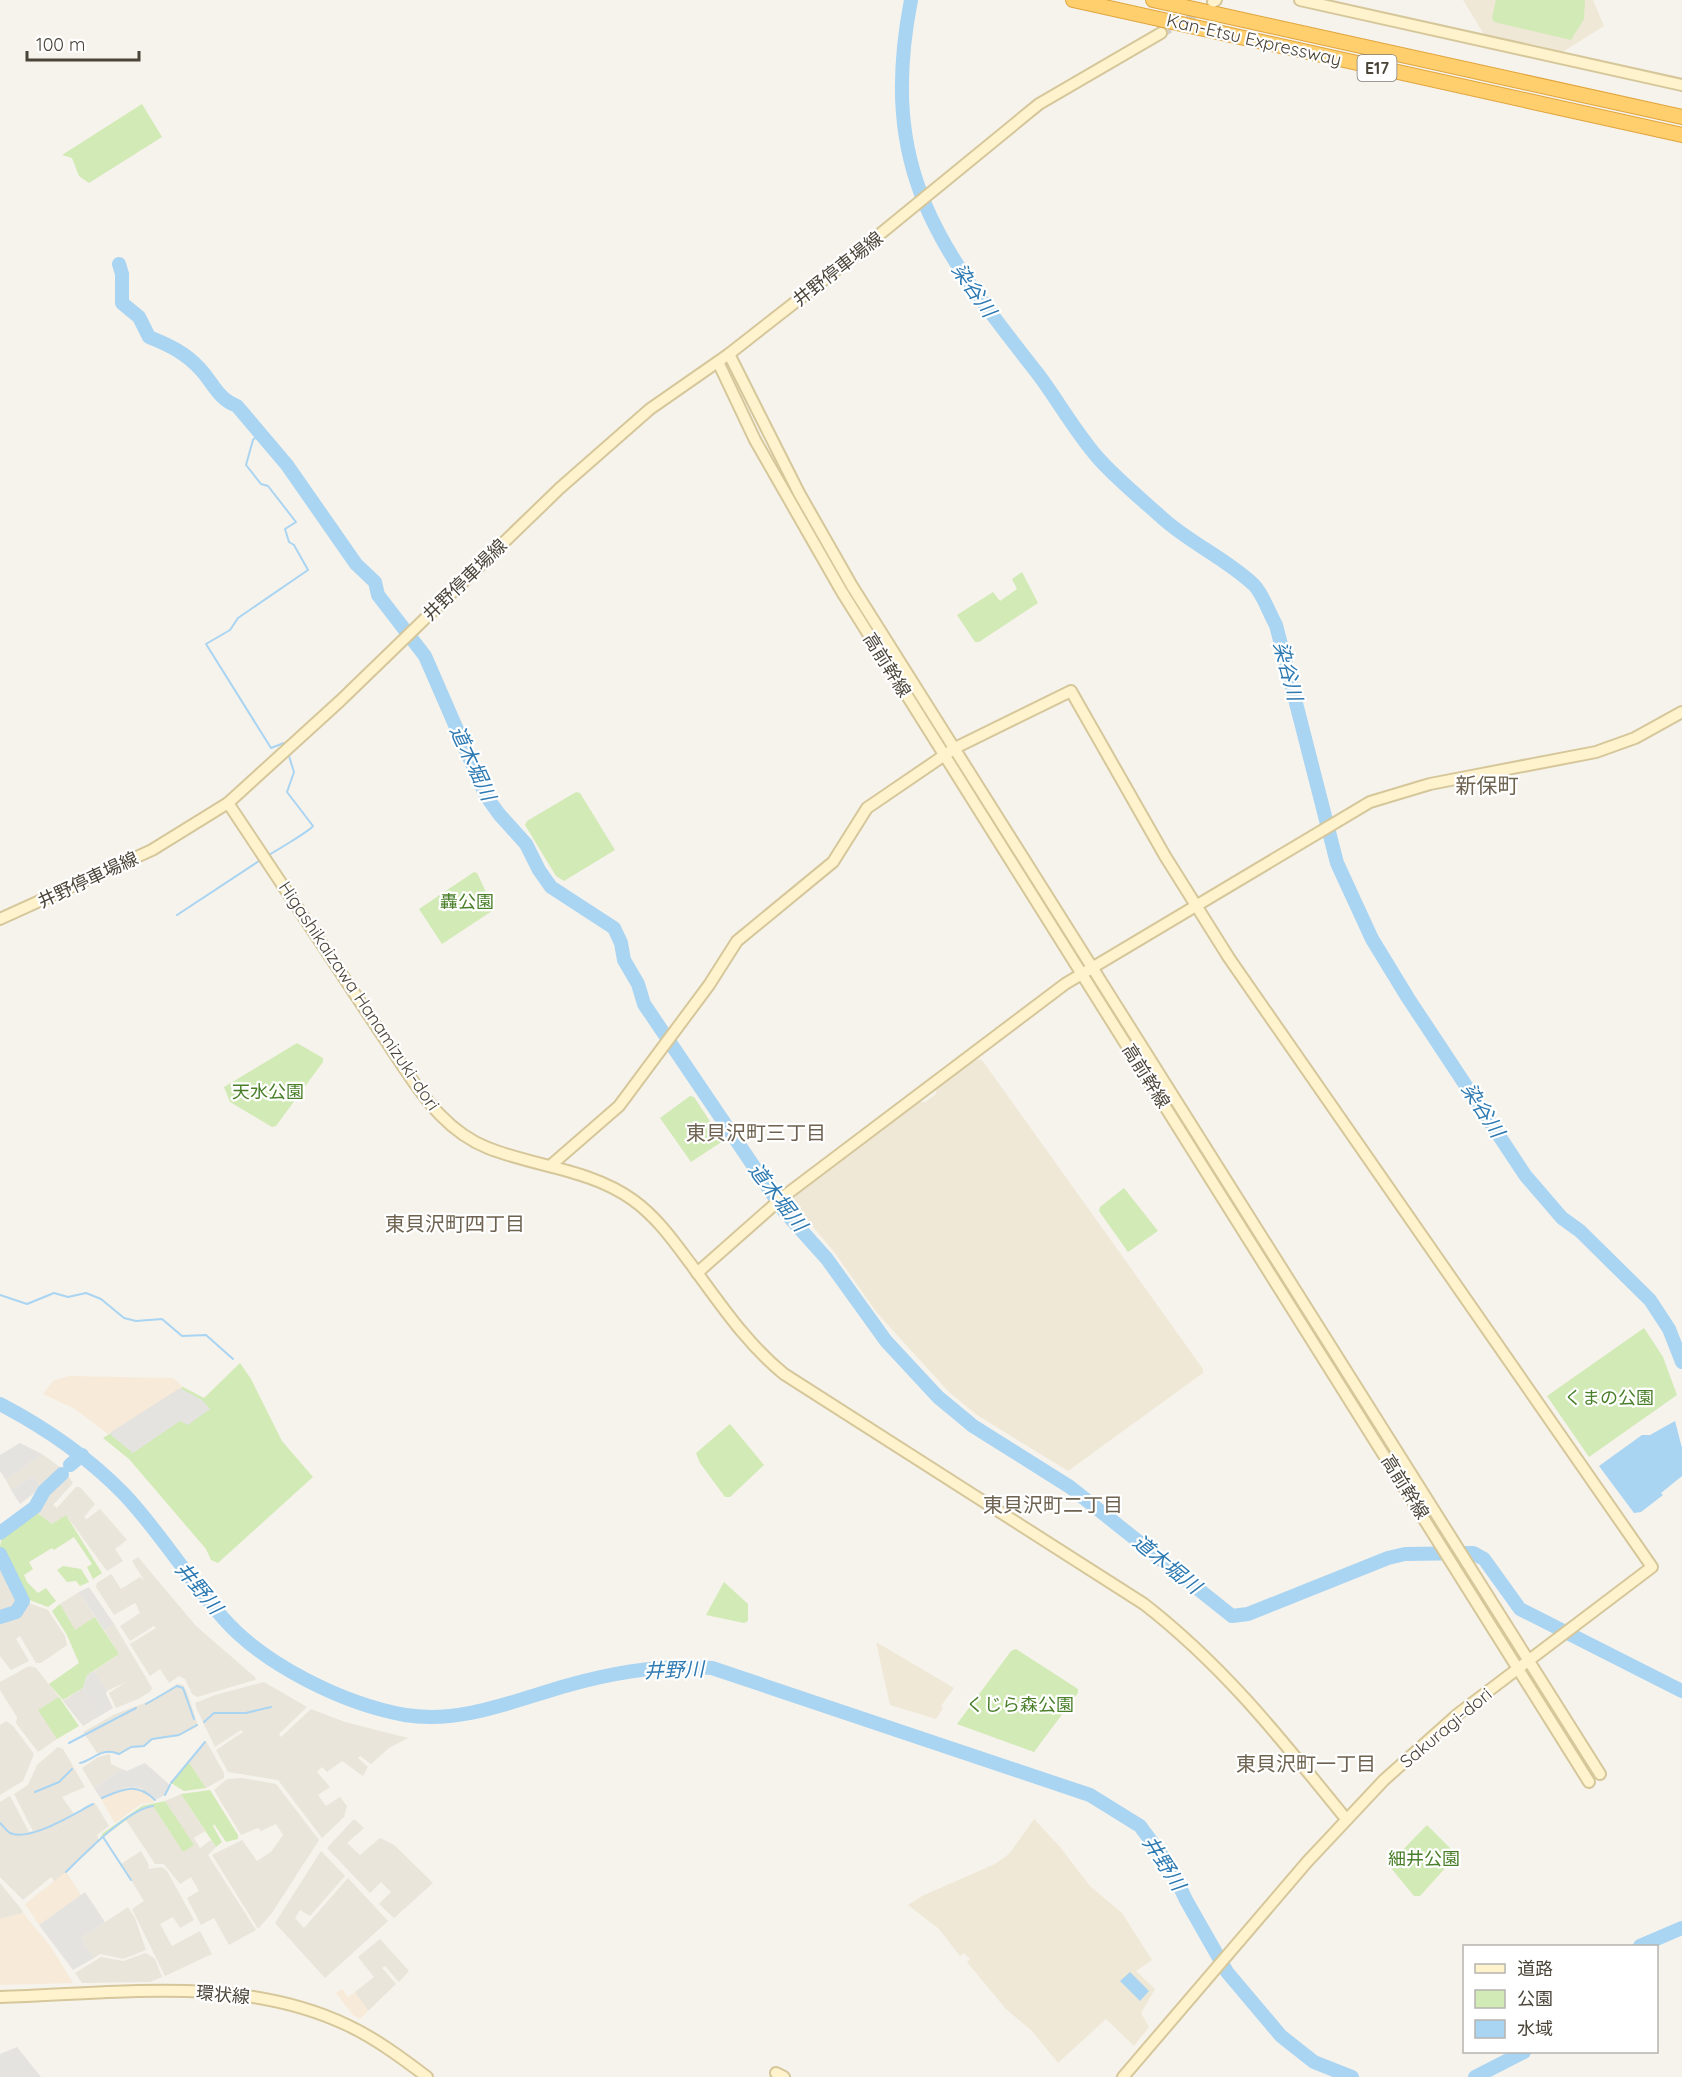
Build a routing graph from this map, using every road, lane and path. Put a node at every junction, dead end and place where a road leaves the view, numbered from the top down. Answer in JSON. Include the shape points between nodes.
{"nodes":[{"id":1,"x":1073,"y":0,"type":"edge"},
{"id":2,"x":1153,"y":0,"type":"edge"},
{"id":3,"x":1300,"y":0,"type":"edge"},
{"id":4,"x":1161,"y":33,"type":"tunnel mouth"},
{"id":5,"x":1682,"y":85,"type":"edge"},
{"id":6,"x":1682,"y":117,"type":"edge"},
{"id":7,"x":1682,"y":135,"type":"edge"},
{"id":8,"x":729,"y":354,"type":"junction"},
{"id":9,"x":718,"y":362,"type":"junction"},
{"id":10,"x":1682,"y":712,"type":"edge"},
{"id":11,"x":955,"y":748,"type":"junction"},
{"id":12,"x":944,"y":755,"type":"junction"},
{"id":13,"x":228,"y":802,"type":"junction"},
{"id":14,"x":1195,"y":905,"type":"junction"},
{"id":15,"x":0,"y":919,"type":"edge"},
{"id":16,"x":1093,"y":966,"type":"junction"},
{"id":17,"x":1081,"y":974,"type":"junction"},
{"id":18,"x":550,"y":1166,"type":"junction"},
{"id":19,"x":697,"y":1272,"type":"junction"},
{"id":20,"x":1529,"y":1661,"type":"junction"},
{"id":21,"x":1519,"y":1669,"type":"junction"},
{"id":22,"x":1600,"y":1774,"type":"dead end"},
{"id":23,"x":1589,"y":1782,"type":"dead end"},
{"id":24,"x":1346,"y":1819,"type":"junction"},
{"id":25,"x":0,"y":1997,"type":"edge"},
{"id":26,"x":427,"y":2077,"type":"edge"},
{"id":27,"x":1123,"y":2077,"type":"edge"}],
"edges":[{"from":1,"to":7,"type":"highway","name":"Kan-Etsu Expressway","number":"E17"},
{"from":2,"to":6,"type":"highway","name":"Kan-Etsu Expressway","number":"E17"},
{"from":3,"to":5,"type":"street"},
{"from":4,"to":8,"type":"street","name":"井野停車場線","via":[[1039,104]]},
{"from":8,"to":9,"type":"street","name":"井野停車場線"},
{"from":8,"to":11,"type":"street","name":"高前幹線","via":[[840,565]]},
{"from":9,"to":12,"type":"street","name":"高前幹線","via":[[755,440],[842,592]]},
{"from":9,"to":13,"type":"street","name":"井野停車場線","via":[[650,410],[560,488]]},
{"from":10,"to":14,"type":"street","via":[[1617,746],[1430,784],[1370,802]]},
{"from":11,"to":12,"type":"street"},
{"from":11,"to":14,"type":"street","via":[[1071,691]]},
{"from":11,"to":16,"type":"street","name":"高前幹線"},
{"from":12,"to":17,"type":"street","name":"高前幹線"},
{"from":12,"to":18,"type":"street","via":[[867,808],[832,862],[746,933],[619,1106]]},
{"from":13,"to":15,"type":"street","name":"井野停車場線","via":[[152,850]]},
{"from":13,"to":18,"type":"street","name":"Higashikaizawa Hanamizuki-dori","via":[[429,1104],[461,1133],[488,1148]]},
{"from":14,"to":16,"type":"street"},
{"from":14,"to":20,"type":"street","name":"Sakuragi-dori","via":[[1652,1568]]},
{"from":16,"to":17,"type":"street"},
{"from":16,"to":20,"type":"street","name":"高前幹線"},
{"from":17,"to":19,"type":"street","via":[[783,1197]]},
{"from":17,"to":21,"type":"street","name":"高前幹線"},
{"from":18,"to":19,"type":"street","name":"Higashikaizawa Hanamizuki-dori","via":[[597,1180],[633,1199],[659,1222]]},
{"from":19,"to":24,"type":"street","name":"Higashikaizawa Hanamizuki-dori","via":[[755,1348],[784,1374],[1028,1528],[1177,1629],[1223,1671]]},
{"from":20,"to":21,"type":"street","name":"Sakuragi-dori"},
{"from":20,"to":22,"type":"street","name":"高前幹線"},
{"from":21,"to":23,"type":"street","name":"高前幹線"},
{"from":21,"to":24,"type":"street","name":"Sakuragi-dori","via":[[1458,1714]]},
{"from":24,"to":27,"type":"street","name":"Sakuragi-dori"},
{"from":25,"to":26,"type":"street","name":"環状線","via":[[196,1992],[263,1998],[305,2008],[348,2026]]}]}
